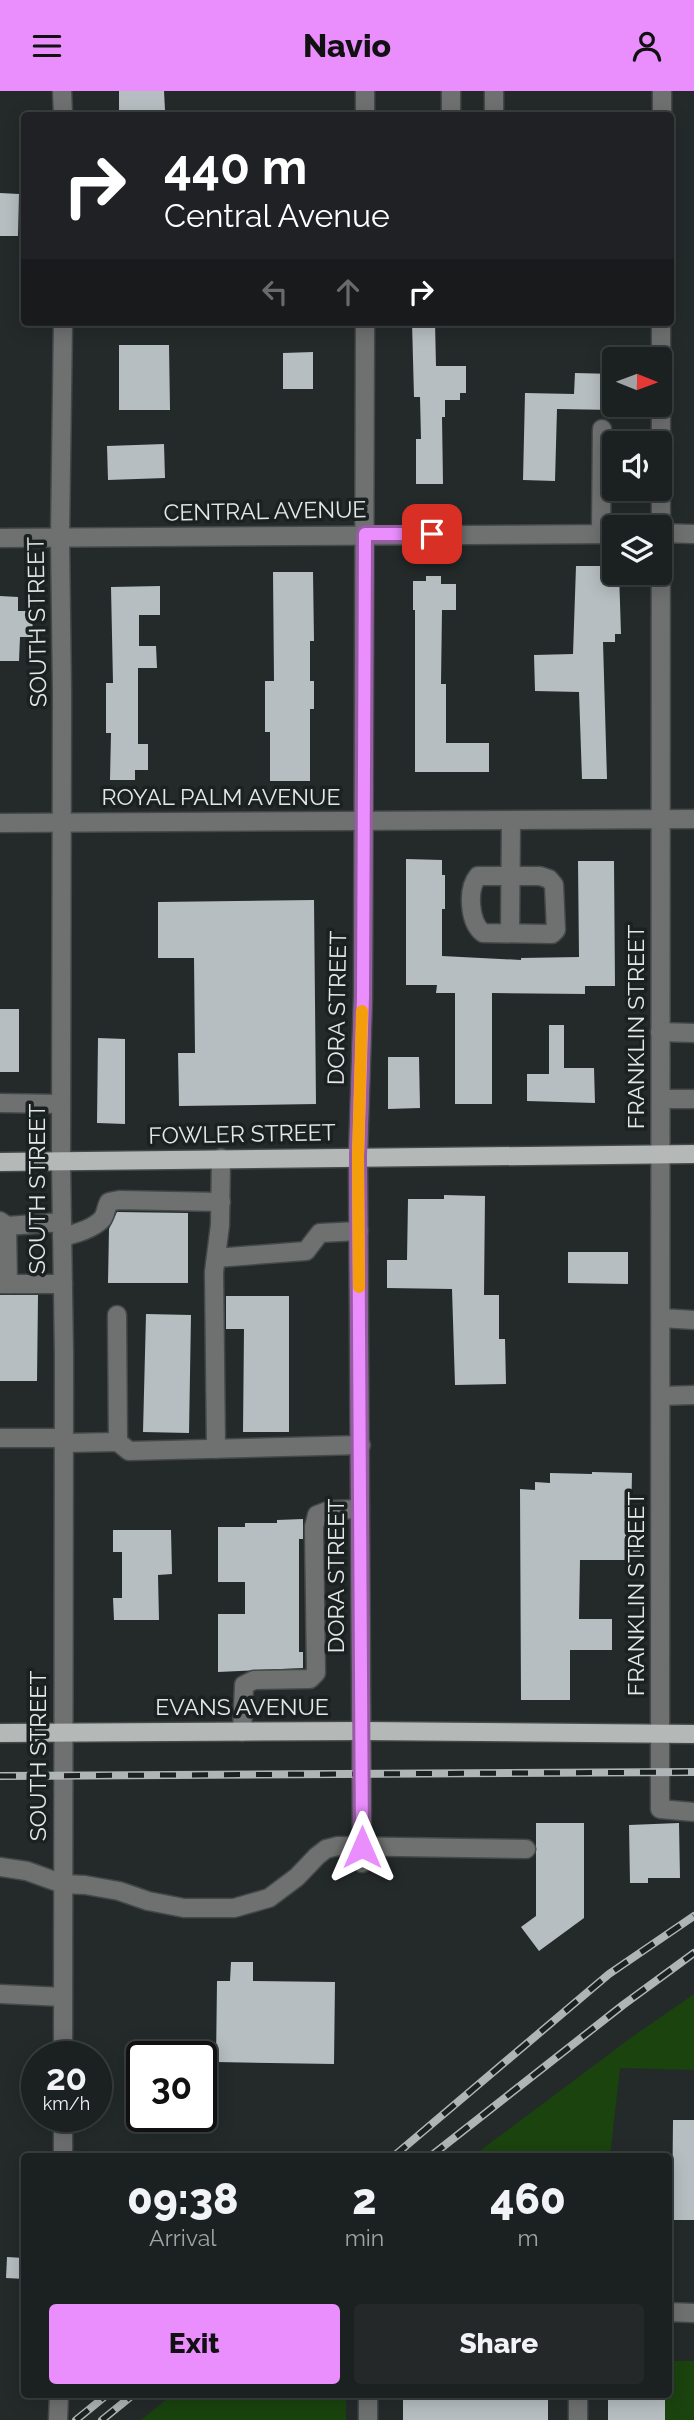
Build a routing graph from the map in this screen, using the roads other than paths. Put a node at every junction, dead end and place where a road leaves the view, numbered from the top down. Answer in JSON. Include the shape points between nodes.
{"nodes":[{"id":1,"x":62,"y":91,"type":"edge"},
{"id":2,"x":365,"y":91,"type":"edge"},
{"id":3,"x":451,"y":91,"type":"edge"},
{"id":4,"x":494,"y":91,"type":"edge"},
{"id":5,"x":662,"y":91,"type":"edge"},
{"id":6,"x":63,"y":112,"type":"edge"},
{"id":7,"x":365,"y":112,"type":"edge"},
{"id":8,"x":451,"y":112,"type":"edge"},
{"id":9,"x":494,"y":112,"type":"edge"},
{"id":10,"x":662,"y":112,"type":"edge"},
{"id":11,"x":63,"y":326,"type":"edge"},
{"id":12,"x":365,"y":326,"type":"edge"},
{"id":13,"x":661,"y":326,"type":"edge"},
{"id":14,"x":602,"y":429,"type":"dead end"},
{"id":15,"x":606,"y":515,"type":"edge"},
{"id":16,"x":660,"y":515,"type":"edge"},
{"id":17,"x":672,"y":533,"type":"edge"},
{"id":18,"x":365,"y":534,"type":"junction"},
{"id":19,"x":602,"y":534,"type":"edge"},
{"id":20,"x":694,"y":534,"type":"edge"},
{"id":21,"x":0,"y":538,"type":"edge"},
{"id":22,"x":60,"y":538,"type":"junction"},
{"id":23,"x":660,"y":585,"type":"edge"},
{"id":24,"x":662,"y":819,"type":"junction"},
{"id":25,"x":694,"y":819,"type":"edge"},
{"id":26,"x":362,"y":821,"type":"junction"},
{"id":27,"x":511,"y":821,"type":"junction"},
{"id":28,"x":0,"y":823,"type":"edge"},
{"id":29,"x":62,"y":823,"type":"junction"},
{"id":30,"x":511,"y":876,"type":"junction"},
{"id":31,"x":510,"y":933,"type":"junction"},
{"id":32,"x":660,"y":1033,"type":"junction"},
{"id":33,"x":694,"y":1033,"type":"edge"},
{"id":34,"x":661,"y":1099,"type":"junction"},
{"id":35,"x":694,"y":1099,"type":"edge"},
{"id":36,"x":0,"y":1103,"type":"edge"},
{"id":37,"x":61,"y":1104,"type":"junction"},
{"id":38,"x":694,"y":1154,"type":"edge"},
{"id":39,"x":661,"y":1155,"type":"junction"},
{"id":40,"x":358,"y":1156,"type":"junction"},
{"id":41,"x":221,"y":1159,"type":"junction"},
{"id":42,"x":61,"y":1161,"type":"junction"},
{"id":43,"x":0,"y":1162,"type":"edge"},
{"id":44,"x":220,"y":1202,"type":"junction"},
{"id":45,"x":3,"y":1223,"type":"edge"},
{"id":46,"x":62,"y":1229,"type":"junction"},
{"id":47,"x":359,"y":1231,"type":"junction"},
{"id":48,"x":216,"y":1258,"type":"junction"},
{"id":49,"x":4,"y":1284,"type":"edge"},
{"id":50,"x":62,"y":1284,"type":"junction"},
{"id":51,"x":117,"y":1314,"type":"dead end"},
{"id":52,"x":661,"y":1318,"type":"junction"},
{"id":53,"x":694,"y":1320,"type":"edge"},
{"id":54,"x":694,"y":1395,"type":"edge"},
{"id":55,"x":661,"y":1396,"type":"junction"},
{"id":56,"x":0,"y":1438,"type":"edge"},
{"id":57,"x":64,"y":1440,"type":"junction"},
{"id":58,"x":118,"y":1442,"type":"junction"},
{"id":59,"x":361,"y":1445,"type":"junction"},
{"id":60,"x":216,"y":1449,"type":"junction"},
{"id":61,"x":360,"y":1509,"type":"junction"},
{"id":62,"x":362,"y":1731,"type":"junction"},
{"id":63,"x":62,"y":1732,"type":"junction"},
{"id":64,"x":242,"y":1732,"type":"junction"},
{"id":65,"x":0,"y":1733,"type":"edge"},
{"id":66,"x":660,"y":1733,"type":"junction"},
{"id":67,"x":694,"y":1734,"type":"edge"},
{"id":68,"x":694,"y":1812,"type":"edge"},
{"id":69,"x":526,"y":1849,"type":"dead end"},
{"id":70,"x":362,"y":1855,"type":"junction"},
{"id":71,"x":0,"y":1867,"type":"edge"},
{"id":72,"x":63,"y":1884,"type":"junction"},
{"id":73,"x":0,"y":1994,"type":"edge"},
{"id":74,"x":63,"y":1997,"type":"junction"},
{"id":75,"x":63,"y":2041,"type":"edge"},
{"id":76,"x":63,"y":2132,"type":"edge"},
{"id":77,"x":63,"y":2153,"type":"edge"},
{"id":78,"x":672,"y":2312,"type":"edge"},
{"id":79,"x":694,"y":2313,"type":"edge"},
{"id":80,"x":59,"y":2398,"type":"edge"},
{"id":81,"x":368,"y":2398,"type":"edge"},
{"id":82,"x":578,"y":2398,"type":"edge"},
{"id":83,"x":58,"y":2420,"type":"edge"},
{"id":84,"x":368,"y":2420,"type":"edge"},
{"id":85,"x":578,"y":2420,"type":"edge"}],
"edges":[{"from":1,"to":6,"type":"street"},
{"from":2,"to":7,"type":"street"},
{"from":3,"to":8,"type":"street"},
{"from":4,"to":9,"type":"street"},
{"from":5,"to":10,"type":"street"},
{"from":11,"to":22,"type":"street","name":"SOUTH STREET"},
{"from":12,"to":18,"type":"street","name":"DORA STREET"},
{"from":13,"to":16,"type":"street","name":"FRANKLIN STREET"},
{"from":14,"to":15,"type":"street"},
{"from":17,"to":20,"type":"street"},
{"from":18,"to":19,"type":"street","name":"CENTRAL AVENUE"},
{"from":18,"to":22,"type":"street","name":"CENTRAL AVENUE"},
{"from":18,"to":26,"type":"street","name":"DORA STREET"},
{"from":21,"to":22,"type":"street","name":"CENTRAL AVENUE"},
{"from":22,"to":29,"type":"street","name":"SOUTH STREET"},
{"from":23,"to":24,"type":"street","name":"FRANKLIN STREET"},
{"from":24,"to":25,"type":"street","name":"ROYAL PALM AVENUE"},
{"from":24,"to":27,"type":"street","name":"ROYAL PALM AVENUE"},
{"from":24,"to":32,"type":"street","name":"FRANKLIN STREET"},
{"from":26,"to":27,"type":"street","name":"ROYAL PALM AVENUE"},
{"from":26,"to":29,"type":"street","name":"ROYAL PALM AVENUE"},
{"from":26,"to":40,"type":"street","name":"DORA STREET"},
{"from":27,"to":30,"type":"street"},
{"from":28,"to":29,"type":"street","name":"ROYAL PALM AVENUE"},
{"from":29,"to":37,"type":"street","name":"SOUTH STREET"},
{"from":30,"to":31,"type":"street"},
{"from":30,"to":31,"type":"street","via":[[478,876],[472,886],[477,929]]},
{"from":30,"to":31,"type":"street","via":[[549,879],[554,885],[556,930],[552,934]]},
{"from":32,"to":33,"type":"street"},
{"from":32,"to":34,"type":"street","name":"FRANKLIN STREET"},
{"from":34,"to":35,"type":"street"},
{"from":34,"to":39,"type":"street","name":"FRANKLIN STREET"},
{"from":36,"to":37,"type":"street"},
{"from":37,"to":42,"type":"street","name":"SOUTH STREET"},
{"from":38,"to":39,"type":"main road","name":"FOWLER STREET"},
{"from":39,"to":40,"type":"main road","name":"FOWLER STREET"},
{"from":39,"to":52,"type":"street","name":"FRANKLIN STREET"},
{"from":40,"to":41,"type":"main road","name":"FOWLER STREET"},
{"from":40,"to":47,"type":"street","name":"DORA STREET"},
{"from":41,"to":42,"type":"main road","name":"FOWLER STREET"},
{"from":41,"to":44,"type":"street"},
{"from":42,"to":43,"type":"main road","name":"FOWLER STREET"},
{"from":42,"to":46,"type":"street","name":"SOUTH STREET"},
{"from":44,"to":46,"type":"street","via":[[119,1200],[109,1202],[105,1216],[78,1233]]},
{"from":44,"to":48,"type":"street"},
{"from":45,"to":46,"type":"street"},
{"from":45,"to":49,"type":"street"},
{"from":46,"to":50,"type":"street","name":"SOUTH STREET"},
{"from":47,"to":48,"type":"street","via":[[320,1233],[306,1251]]},
{"from":47,"to":59,"type":"street","name":"DORA STREET"},
{"from":48,"to":60,"type":"street"},
{"from":49,"to":50,"type":"street"},
{"from":50,"to":57,"type":"street","name":"SOUTH STREET"},
{"from":51,"to":58,"type":"street"},
{"from":52,"to":53,"type":"street"},
{"from":52,"to":55,"type":"street","name":"FRANKLIN STREET"},
{"from":54,"to":55,"type":"street"},
{"from":55,"to":66,"type":"street","name":"FRANKLIN STREET"},
{"from":56,"to":57,"type":"street"},
{"from":57,"to":58,"type":"street"},
{"from":57,"to":63,"type":"street","name":"SOUTH STREET"},
{"from":58,"to":60,"type":"street","via":[[129,1451]]},
{"from":59,"to":60,"type":"street"},
{"from":59,"to":61,"type":"street","name":"DORA STREET"},
{"from":61,"to":62,"type":"street","name":"DORA STREET"},
{"from":61,"to":64,"type":"street","via":[[317,1515],[316,1673],[310,1679],[254,1680],[244,1685]]},
{"from":62,"to":64,"type":"main road","name":"EVANS AVENUE"},
{"from":62,"to":66,"type":"main road","name":"EVANS AVENUE"},
{"from":62,"to":70,"type":"street","name":"DORA STREET"},
{"from":63,"to":64,"type":"main road","name":"EVANS AVENUE"},
{"from":63,"to":65,"type":"main road","name":"EVANS AVENUE"},
{"from":63,"to":72,"type":"street","name":"SOUTH STREET"},
{"from":66,"to":67,"type":"main road","name":"EVANS AVENUE"},
{"from":66,"to":68,"type":"street","name":"FRANKLIN STREET","via":[[660,1809]]},
{"from":69,"to":70,"type":"street"},
{"from":70,"to":72,"type":"street","via":[[338,1846],[326,1849],[269,1898],[234,1907],[184,1908],[119,1891]]},
{"from":71,"to":72,"type":"street"},
{"from":72,"to":74,"type":"street","name":"SOUTH STREET"},
{"from":73,"to":74,"type":"street"},
{"from":74,"to":75,"type":"street","name":"SOUTH STREET"},
{"from":76,"to":77,"type":"street"},
{"from":78,"to":79,"type":"street"},
{"from":80,"to":83,"type":"street"},
{"from":81,"to":84,"type":"street"},
{"from":82,"to":85,"type":"street"}]}
